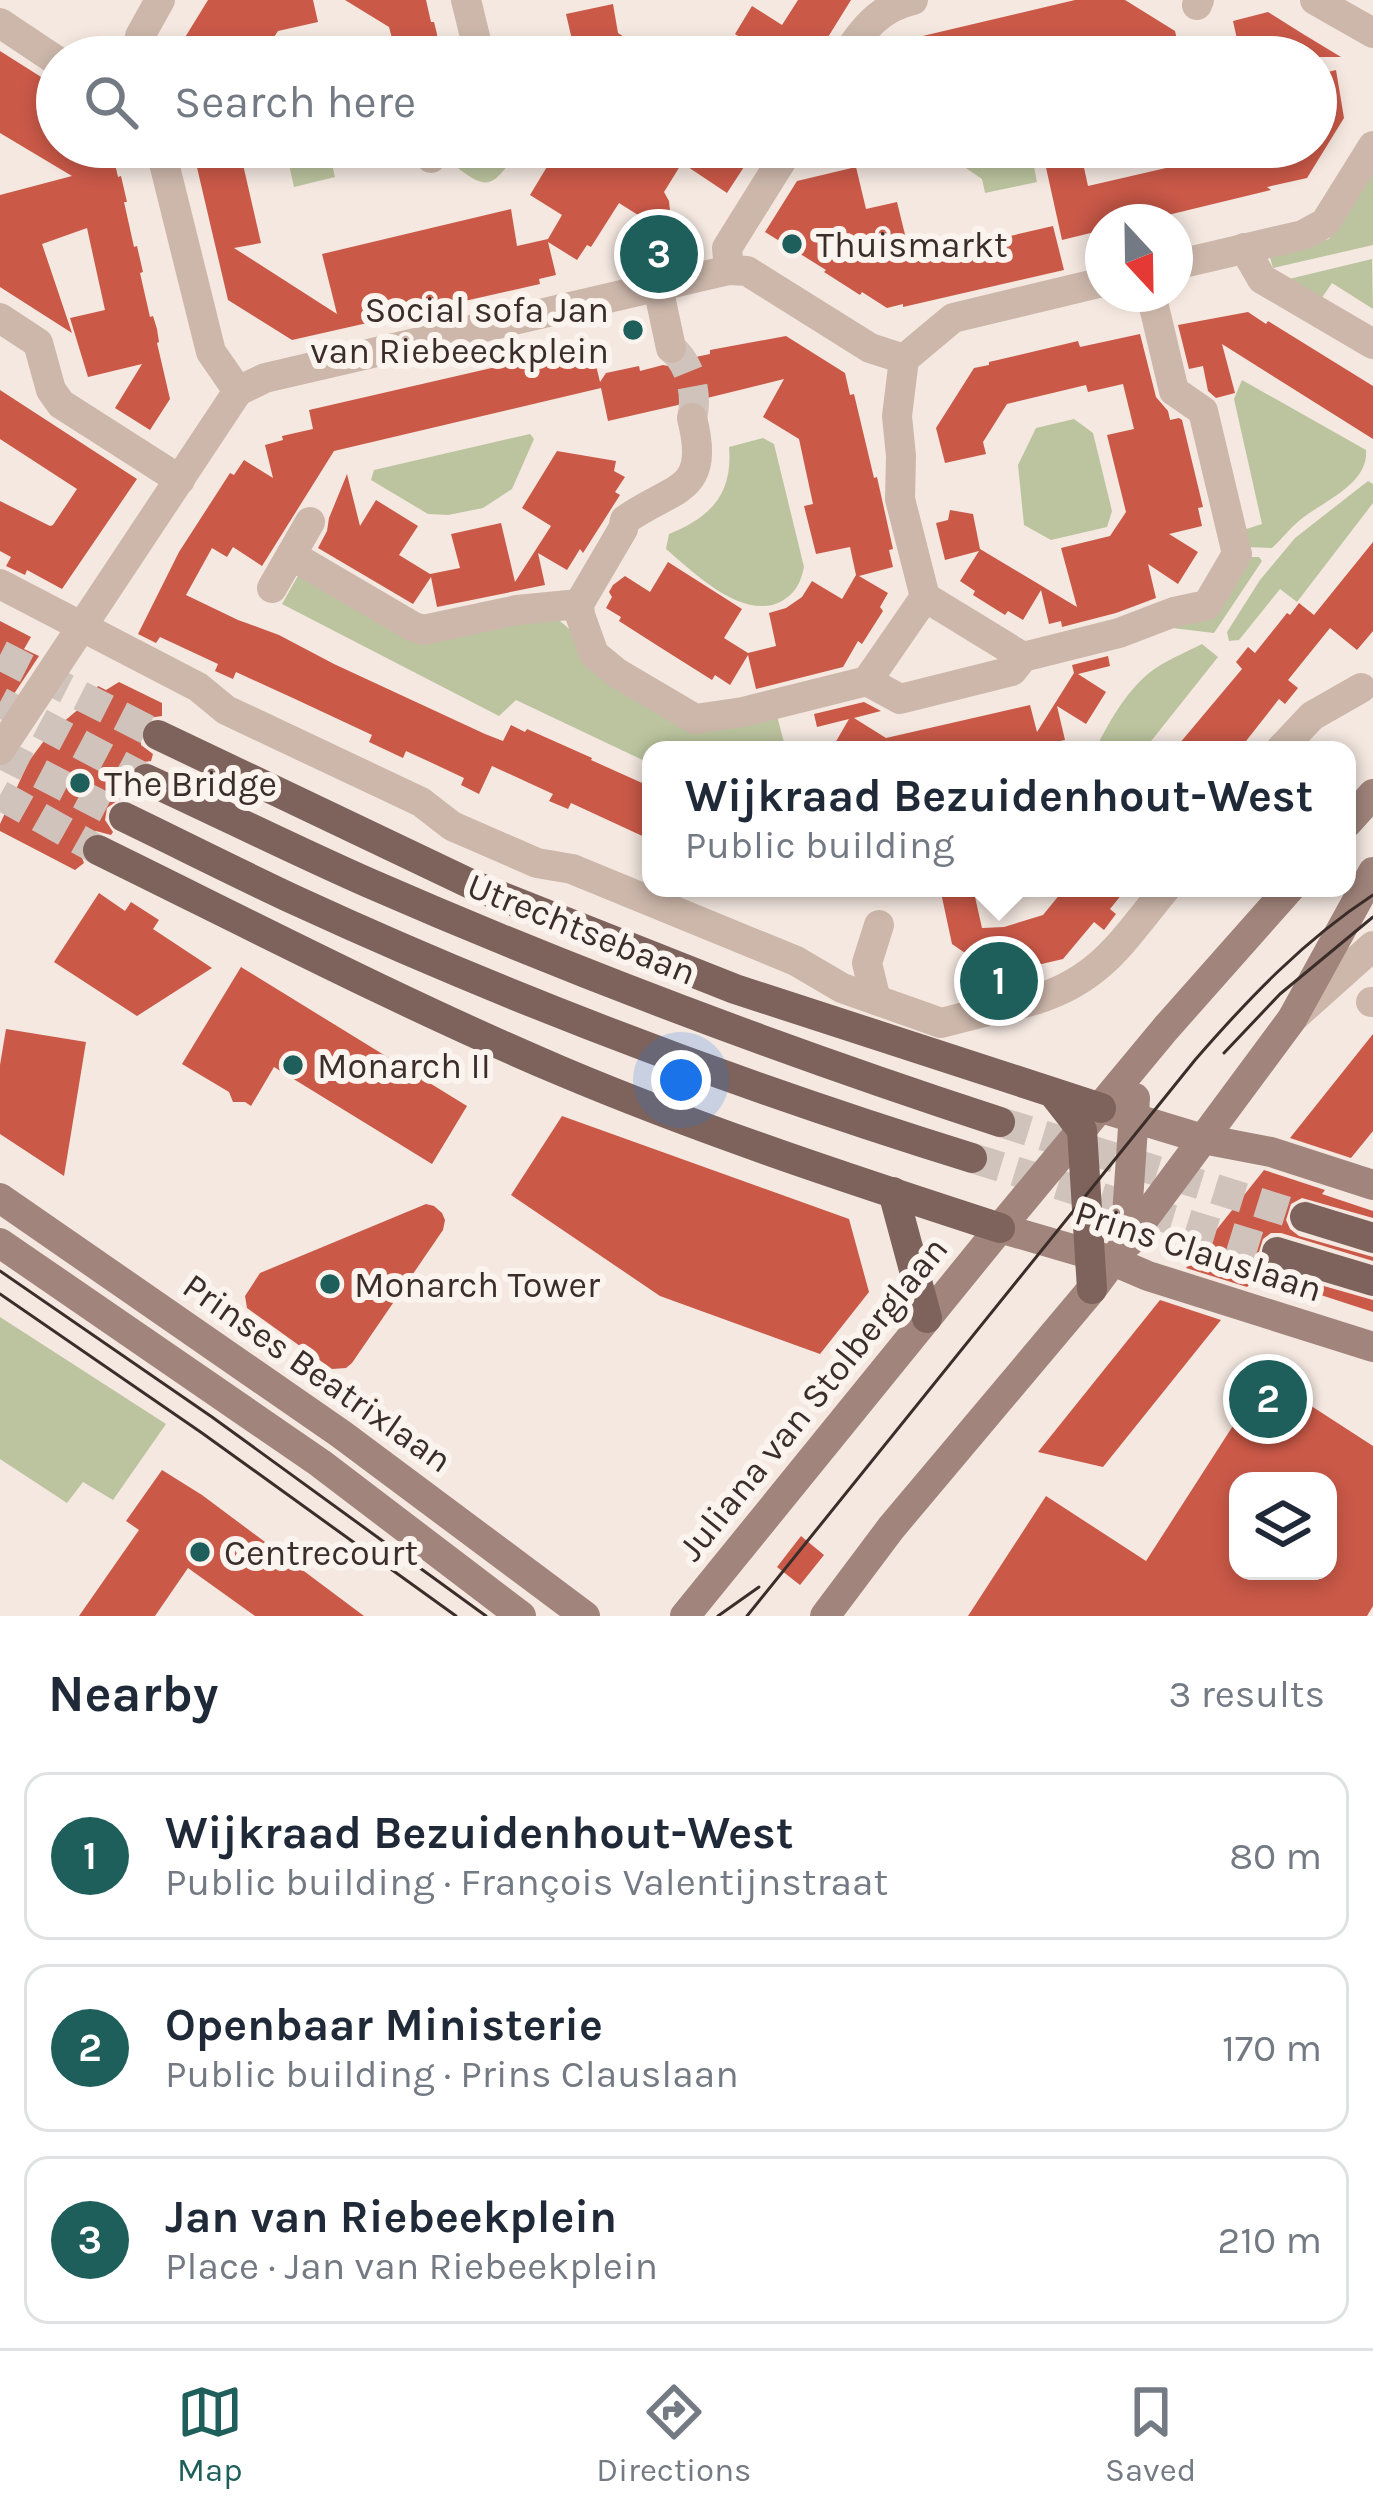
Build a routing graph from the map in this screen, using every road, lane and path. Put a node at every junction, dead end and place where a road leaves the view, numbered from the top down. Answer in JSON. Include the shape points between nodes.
{"nodes":[{"id":1,"x":160,"y":0,"type":"edge"},
{"id":2,"x":466,"y":0,"type":"edge"},
{"id":3,"x":1315,"y":0,"type":"edge"},
{"id":4,"x":901,"y":1,"type":"edge"},
{"id":5,"x":0,"y":22,"type":"edge"},
{"id":6,"x":1373,"y":33,"type":"edge"},
{"id":7,"x":140,"y":36,"type":"edge"},
{"id":8,"x":475,"y":36,"type":"edge"},
{"id":9,"x":858,"y":36,"type":"edge"},
{"id":10,"x":36,"y":47,"type":"edge"},
{"id":11,"x":1373,"y":146,"type":"edge"},
{"id":12,"x":165,"y":168,"type":"edge"},
{"id":13,"x":777,"y":168,"type":"edge"},
{"id":14,"x":1244,"y":248,"type":"junction"},
{"id":15,"x":1193,"y":261,"type":"edge"},
{"id":16,"x":729,"y":270,"type":"junction"},
{"id":17,"x":1085,"y":286,"type":"edge"},
{"id":18,"x":658,"y":287,"type":"junction"},
{"id":19,"x":1155,"y":312,"type":"edge"},
{"id":20,"x":0,"y":318,"type":"edge"},
{"id":21,"x":1373,"y":344,"type":"edge"},
{"id":22,"x":671,"y":348,"type":"tunnel mouth"},
{"id":23,"x":904,"y":359,"type":"junction"},
{"id":24,"x":238,"y":391,"type":"junction"},
{"id":25,"x":692,"y":418,"type":"tunnel mouth"},
{"id":26,"x":180,"y":480,"type":"junction"},
{"id":27,"x":310,"y":522,"type":"dead end"},
{"id":28,"x":290,"y":555,"type":"junction"},
{"id":29,"x":0,"y":584,"type":"edge"},
{"id":30,"x":272,"y":588,"type":"dead end"},
{"id":31,"x":925,"y":597,"type":"junction"},
{"id":32,"x":579,"y":604,"type":"junction"},
{"id":33,"x":82,"y":627,"type":"junction"},
{"id":34,"x":1022,"y":657,"type":"junction"},
{"id":35,"x":866,"y":681,"type":"junction"},
{"id":36,"x":1361,"y":688,"type":"dead end"},
{"id":37,"x":158,"y":735,"type":"tunnel mouth"},
{"id":38,"x":1288,"y":741,"type":"edge"},
{"id":39,"x":0,"y":750,"type":"edge"},
{"id":40,"x":146,"y":778,"type":"tunnel mouth"},
{"id":41,"x":124,"y":817,"type":"tunnel mouth"},
{"id":42,"x":98,"y":850,"type":"tunnel mouth"},
{"id":43,"x":1373,"y":872,"type":"edge"},
{"id":44,"x":1159,"y":897,"type":"edge"},
{"id":45,"x":1282,"y":897,"type":"edge"},
{"id":46,"x":879,"y":925,"type":"dead end"},
{"id":47,"x":1373,"y":946,"type":"edge"},
{"id":48,"x":876,"y":1000,"type":"junction"},
{"id":49,"x":1024,"y":1003,"type":"dead end"},
{"id":50,"x":992,"y":1010,"type":"dead end"},
{"id":51,"x":1292,"y":1019,"type":"junction"},
{"id":52,"x":1138,"y":1063,"type":"junction"},
{"id":53,"x":1133,"y":1118,"type":"junction"},
{"id":54,"x":1092,"y":1119,"type":"junction"},
{"id":55,"x":1000,"y":1122,"type":"tunnel mouth"},
{"id":56,"x":1203,"y":1139,"type":"junction"},
{"id":57,"x":972,"y":1158,"type":"tunnel mouth"},
{"id":58,"x":1373,"y":1185,"type":"edge"},
{"id":59,"x":893,"y":1192,"type":"junction"},
{"id":60,"x":0,"y":1198,"type":"edge"},
{"id":61,"x":1305,"y":1217,"type":"tunnel mouth"},
{"id":62,"x":1000,"y":1228,"type":"junction"},
{"id":63,"x":1373,"y":1238,"type":"edge"},
{"id":64,"x":0,"y":1243,"type":"edge"},
{"id":65,"x":1110,"y":1251,"type":"junction"},
{"id":66,"x":1277,"y":1252,"type":"tunnel mouth"},
{"id":67,"x":1373,"y":1281,"type":"edge"},
{"id":68,"x":1092,"y":1288,"type":"joint"},
{"id":69,"x":927,"y":1318,"type":"junction"},
{"id":70,"x":1373,"y":1346,"type":"edge"},
{"id":71,"x":521,"y":1616,"type":"edge"},
{"id":72,"x":585,"y":1616,"type":"edge"},
{"id":73,"x":685,"y":1616,"type":"edge"},
{"id":74,"x":825,"y":1616,"type":"edge"}],
"edges":[{"from":1,"to":7,"type":"street"},
{"from":2,"to":8,"type":"street"},
{"from":3,"to":6,"type":"street"},
{"from":4,"to":9,"type":"street"},
{"from":5,"to":10,"type":"street"},
{"from":11,"to":14,"type":"street","via":[[1325,223]]},
{"from":12,"to":24,"type":"street","via":[[211,352]]},
{"from":13,"to":16,"type":"street","via":[[727,248]]},
{"from":14,"to":15,"type":"street"},
{"from":14,"to":21,"type":"street","via":[[1262,279]]},
{"from":16,"to":18,"type":"street"},
{"from":16,"to":23,"type":"street","via":[[747,271],[870,347]]},
{"from":17,"to":23,"type":"street","via":[[952,318]]},
{"from":18,"to":22,"type":"street"},
{"from":18,"to":24,"type":"street"},
{"from":19,"to":34,"type":"street","via":[[1174,391],[1203,411],[1237,554],[1207,605]]},
{"from":20,"to":26,"type":"street","via":[[38,343],[61,404]]},
{"from":23,"to":31,"type":"street","via":[[900,499]]},
{"from":24,"to":26,"type":"street"},
{"from":25,"to":32,"type":"street","via":[[698,452],[684,486],[626,520]]},
{"from":26,"to":33,"type":"street"},
{"from":27,"to":28,"type":"street"},
{"from":28,"to":30,"type":"street"},
{"from":28,"to":32,"type":"street","via":[[423,630]]},
{"from":29,"to":33,"type":"street"},
{"from":31,"to":34,"type":"street"},
{"from":31,"to":35,"type":"street"},
{"from":32,"to":35,"type":"street","via":[[594,654],[695,719]]},
{"from":33,"to":39,"type":"street"},
{"from":33,"to":48,"type":"street","via":[[226,710],[422,802],[452,826]]},
{"from":34,"to":35,"type":"street","via":[[1012,671],[900,699]]},
{"from":36,"to":38,"type":"street","via":[[1312,716]]},
{"from":37,"to":54,"type":"main road","via":[[475,886],[735,989],[1053,1093]]},
{"from":40,"to":55,"type":"main road","name":"Utrechtsebaan","via":[[555,962]]},
{"from":41,"to":57,"type":"main road","via":[[544,1005]]},
{"from":42,"to":59,"type":"main road","via":[[560,1070]]},
{"from":43,"to":51,"type":"street"},
{"from":44,"to":49,"type":"street","via":[[1104,964]]},
{"from":45,"to":52,"type":"street","name":"Juliana van Stolberglaan"},
{"from":46,"to":48,"type":"street","via":[[867,962]]},
{"from":47,"to":51,"type":"street"},
{"from":48,"to":50,"type":"street","via":[[941,1023]]},
{"from":51,"to":56,"type":"street"},
{"from":52,"to":53,"type":"street"},
{"from":52,"to":54,"type":"street","name":"Juliana van Stolberglaan"},
{"from":53,"to":54,"type":"street"},
{"from":53,"to":56,"type":"street"},
{"from":53,"to":65,"type":"street","via":[[1126,1216]]},
{"from":54,"to":62,"type":"street","name":"Juliana van Stolberglaan"},
{"from":54,"to":65,"type":"main road"},
{"from":56,"to":58,"type":"street"},
{"from":56,"to":65,"type":"street"},
{"from":59,"to":62,"type":"main road"},
{"from":59,"to":69,"type":"main road"},
{"from":60,"to":72,"type":"street","name":"Prinses Beatrixlaan","via":[[341,1434]]},
{"from":61,"to":63,"type":"main road"},
{"from":62,"to":65,"type":"street","name":"Prins Clauslaan"},
{"from":62,"to":69,"type":"street","name":"Juliana van Stolberglaan"},
{"from":64,"to":71,"type":"street","name":"Prinses Beatrixlaan","via":[[320,1463]]},
{"from":65,"to":68,"type":"main road"},
{"from":65,"to":70,"type":"street","name":"Prins Clauslaan","via":[[1148,1276]]},
{"from":66,"to":67,"type":"main road"},
{"from":68,"to":74,"type":"street"},
{"from":69,"to":73,"type":"street","name":"Juliana van Stolberglaan"}]}
